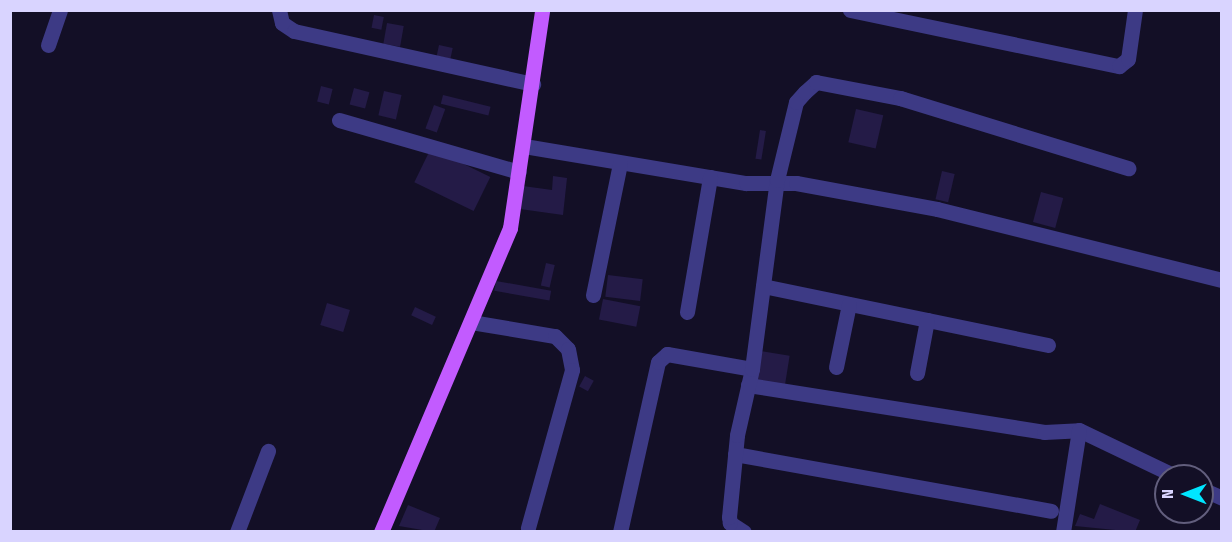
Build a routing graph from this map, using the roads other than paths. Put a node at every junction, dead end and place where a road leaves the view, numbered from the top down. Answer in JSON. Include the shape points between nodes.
{"nodes":[{"id":1,"x":60,"y":10,"type":"edge"},
{"id":2,"x":279,"y":10,"type":"edge"},
{"id":3,"x":542,"y":10,"type":"edge"},
{"id":4,"x":850,"y":10,"type":"edge"},
{"id":5,"x":1135,"y":10,"type":"edge"},
{"id":6,"x":48,"y":45,"type":"dead end"},
{"id":7,"x":533,"y":84,"type":"junction"},
{"id":8,"x":339,"y":120,"type":"dead end"},
{"id":9,"x":524,"y":146,"type":"junction"},
{"id":10,"x":620,"y":164,"type":"junction"},
{"id":11,"x":1128,"y":168,"type":"dead end"},
{"id":12,"x":519,"y":172,"type":"junction"},
{"id":13,"x":710,"y":177,"type":"junction"},
{"id":14,"x":777,"y":180,"type":"junction"},
{"id":15,"x":1221,"y":280,"type":"edge"},
{"id":16,"x":763,"y":286,"type":"junction"},
{"id":17,"x":593,"y":295,"type":"dead end"},
{"id":18,"x":849,"y":304,"type":"junction"},
{"id":19,"x":687,"y":312,"type":"dead end"},
{"id":20,"x":927,"y":320,"type":"junction"},
{"id":21,"x":471,"y":322,"type":"junction"},
{"id":22,"x":1048,"y":345,"type":"dead end"},
{"id":23,"x":836,"y":367,"type":"dead end"},
{"id":24,"x":752,"y":369,"type":"junction"},
{"id":25,"x":916,"y":373,"type":"dead end"},
{"id":26,"x":748,"y":385,"type":"junction"},
{"id":27,"x":1079,"y":430,"type":"junction"},
{"id":28,"x":268,"y":451,"type":"dead end"},
{"id":29,"x":735,"y":454,"type":"junction"},
{"id":30,"x":1154,"y":466,"type":"edge"},
{"id":31,"x":1051,"y":511,"type":"dead end"},
{"id":32,"x":528,"y":528,"type":"dead end"},
{"id":33,"x":237,"y":531,"type":"edge"},
{"id":34,"x":381,"y":531,"type":"edge"},
{"id":35,"x":620,"y":531,"type":"edge"},
{"id":36,"x":744,"y":531,"type":"edge"},
{"id":37,"x":1063,"y":531,"type":"edge"}],
"edges":[{"from":1,"to":6,"type":"street"},
{"from":2,"to":7,"type":"street","via":[[282,23],[294,31]]},
{"from":3,"to":7,"type":"main road"},
{"from":4,"to":5,"type":"street","via":[[1119,66],[1128,59]]},
{"from":7,"to":9,"type":"main road"},
{"from":8,"to":12,"type":"street"},
{"from":9,"to":10,"type":"street"},
{"from":9,"to":12,"type":"main road"},
{"from":10,"to":13,"type":"street"},
{"from":10,"to":17,"type":"street"},
{"from":11,"to":14,"type":"street","via":[[900,98],[816,82],[796,102]]},
{"from":12,"to":21,"type":"main road","via":[[510,228]]},
{"from":13,"to":14,"type":"street"},
{"from":13,"to":19,"type":"street"},
{"from":14,"to":15,"type":"street","via":[[937,209]]},
{"from":14,"to":16,"type":"street"},
{"from":16,"to":18,"type":"street"},
{"from":16,"to":24,"type":"street"},
{"from":18,"to":20,"type":"street"},
{"from":18,"to":23,"type":"street"},
{"from":20,"to":22,"type":"street"},
{"from":20,"to":25,"type":"street"},
{"from":21,"to":32,"type":"street","via":[[555,336],[568,349],[572,370]]},
{"from":21,"to":34,"type":"main road"},
{"from":24,"to":26,"type":"street"},
{"from":24,"to":35,"type":"street","via":[[667,354],[658,362]]},
{"from":26,"to":27,"type":"street","via":[[1044,432]]},
{"from":26,"to":29,"type":"street"},
{"from":27,"to":30,"type":"street"},
{"from":27,"to":37,"type":"street"},
{"from":28,"to":33,"type":"street"},
{"from":29,"to":31,"type":"street"},
{"from":29,"to":36,"type":"street","via":[[730,524]]}]}
